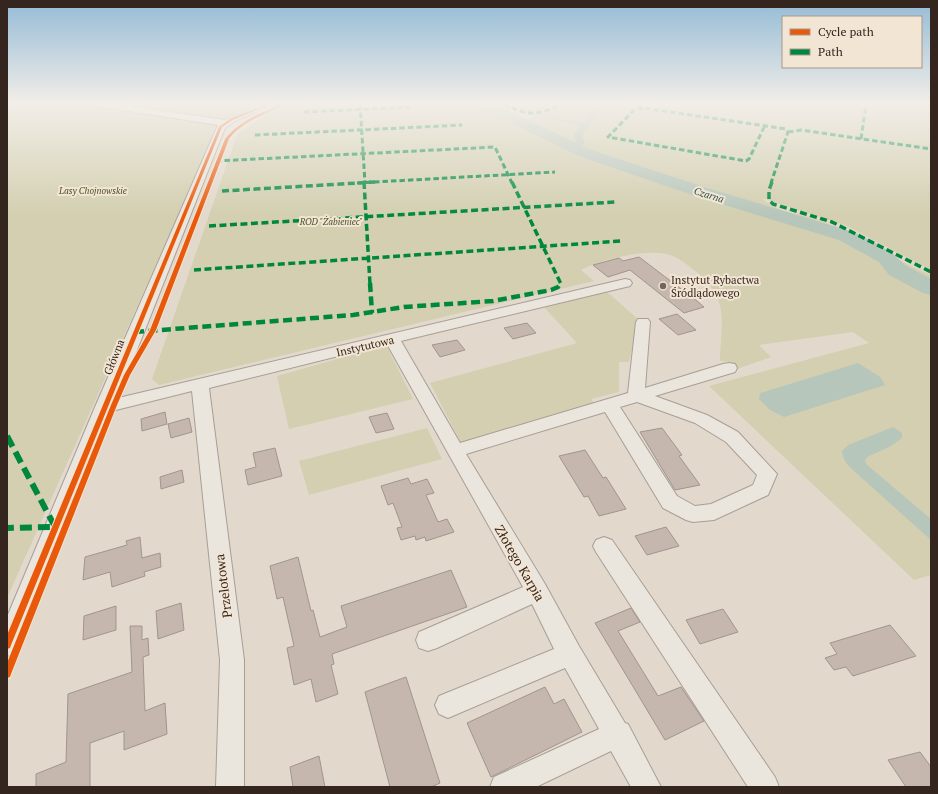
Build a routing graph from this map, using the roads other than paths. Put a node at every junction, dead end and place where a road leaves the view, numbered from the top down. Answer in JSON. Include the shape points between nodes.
{"nodes":[{"id":1,"x":215,"y":141,"type":"edge"},
{"id":2,"x":625,"y":283,"type":"dead end"},
{"id":3,"x":643,"y":322,"type":"dead end"},
{"id":4,"x":392,"y":339,"type":"junction"},
{"id":5,"x":729,"y":368,"type":"dead end"},
{"id":6,"x":200,"y":385,"type":"junction"},
{"id":7,"x":636,"y":395,"type":"junction"},
{"id":8,"x":609,"y":404,"type":"junction"},
{"id":9,"x":104,"y":408,"type":"junction"},
{"id":10,"x":455,"y":451,"type":"junction"},
{"id":11,"x":604,"y":546,"type":"dead end"},
{"id":12,"x":537,"y":591,"type":"junction"},
{"id":13,"x":428,"y":640,"type":"dead end"},
{"id":14,"x":7,"y":645,"type":"edge"},
{"id":15,"x":570,"y":654,"type":"junction"},
{"id":16,"x":448,"y":705,"type":"dead end"},
{"id":17,"x":618,"y":734,"type":"junction"},
{"id":18,"x":230,"y":787,"type":"edge"},
{"id":19,"x":504,"y":787,"type":"edge"},
{"id":20,"x":647,"y":787,"type":"edge"},
{"id":21,"x":765,"y":787,"type":"edge"}],
"edges":[{"from":1,"to":9,"type":"street","name":"Główna"},
{"from":2,"to":4,"type":"street","name":"Instytutowa"},
{"from":3,"to":7,"type":"street"},
{"from":4,"to":6,"type":"street","name":"Instytutowa"},
{"from":4,"to":10,"type":"street","name":"Złotego Karpia"},
{"from":5,"to":7,"type":"street"},
{"from":6,"to":9,"type":"street","name":"Instytutowa"},
{"from":6,"to":18,"type":"street","name":"Przelotowa","via":[[232,660]]},
{"from":7,"to":8,"type":"street"},
{"from":7,"to":8,"type":"street","via":[[701,419],[732,437],[767,474],[760,490],[714,512],[693,514],[670,502]]},
{"from":8,"to":10,"type":"street"},
{"from":9,"to":14,"type":"street","name":"Główna"},
{"from":10,"to":12,"type":"street","name":"Złotego Karpia"},
{"from":11,"to":21,"type":"street"},
{"from":12,"to":13,"type":"street"},
{"from":12,"to":15,"type":"street","name":"Złotego Karpia"},
{"from":15,"to":16,"type":"street"},
{"from":15,"to":17,"type":"street","name":"Złotego Karpia"},
{"from":17,"to":19,"type":"street"},
{"from":17,"to":20,"type":"street","name":"Złotego Karpia"}]}
